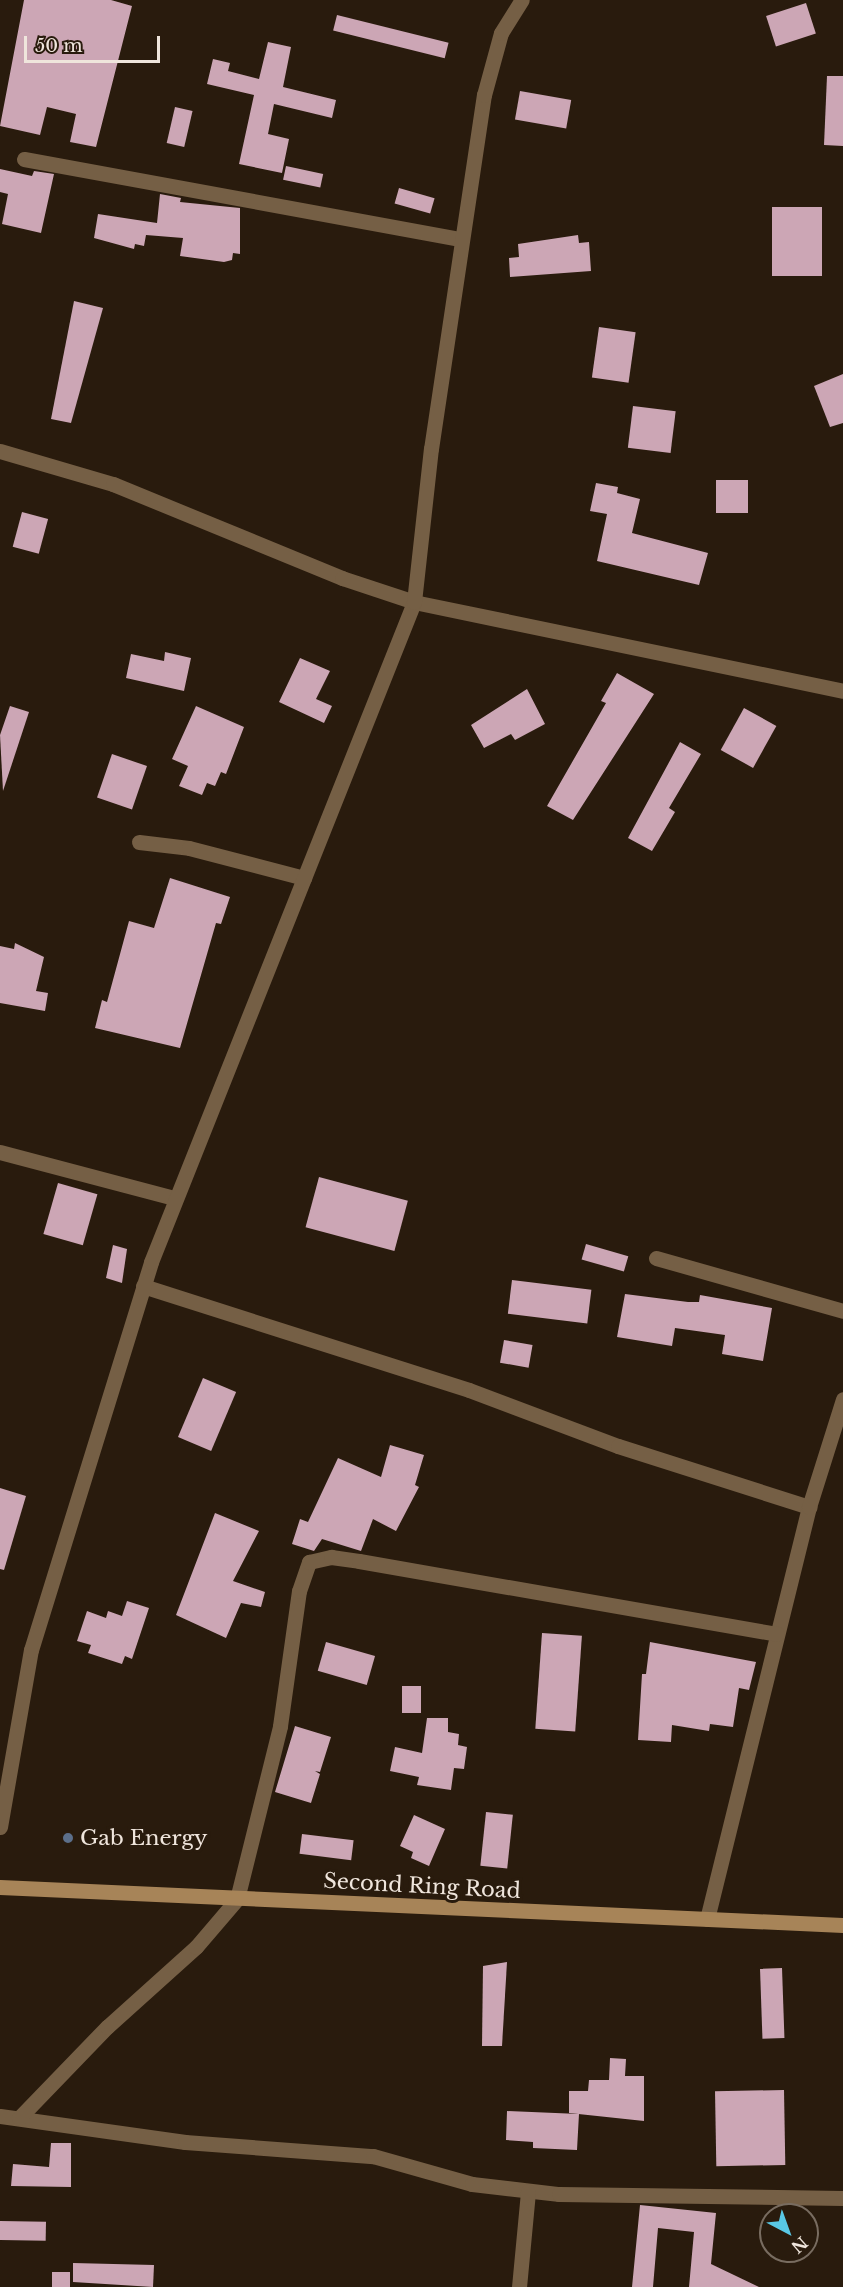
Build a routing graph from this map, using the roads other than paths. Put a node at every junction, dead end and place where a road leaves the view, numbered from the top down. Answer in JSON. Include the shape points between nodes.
{"nodes":[{"id":1,"x":522,"y":0,"type":"edge"},
{"id":2,"x":24,"y":159,"type":"dead end"},
{"id":3,"x":462,"y":239,"type":"junction"},
{"id":4,"x":0,"y":451,"type":"edge"},
{"id":5,"x":414,"y":602,"type":"junction"},
{"id":6,"x":843,"y":691,"type":"edge"},
{"id":7,"x":139,"y":842,"type":"dead end"},
{"id":8,"x":304,"y":878,"type":"junction"},
{"id":9,"x":0,"y":1152,"type":"edge"},
{"id":10,"x":174,"y":1198,"type":"junction"},
{"id":11,"x":656,"y":1258,"type":"dead end"},
{"id":12,"x":143,"y":1286,"type":"junction"},
{"id":13,"x":843,"y":1311,"type":"edge"},
{"id":14,"x":843,"y":1400,"type":"edge"},
{"id":15,"x":809,"y":1507,"type":"junction"},
{"id":16,"x":777,"y":1634,"type":"junction"},
{"id":17,"x":0,"y":1827,"type":"edge"},
{"id":18,"x":0,"y":1887,"type":"edge"},
{"id":19,"x":237,"y":1899,"type":"junction"},
{"id":20,"x":707,"y":1919,"type":"junction"},
{"id":21,"x":843,"y":1925,"type":"edge"},
{"id":22,"x":0,"y":2116,"type":"edge"},
{"id":23,"x":20,"y":2118,"type":"junction"},
{"id":24,"x":528,"y":2191,"type":"junction"},
{"id":25,"x":843,"y":2198,"type":"edge"},
{"id":26,"x":519,"y":2287,"type":"edge"}],
"edges":[{"from":1,"to":3,"type":"street","via":[[501,33],[484,95]]},
{"from":2,"to":3,"type":"street"},
{"from":3,"to":5,"type":"street","via":[[431,449]]},
{"from":4,"to":5,"type":"street","via":[[113,484],[342,578]]},
{"from":5,"to":6,"type":"street"},
{"from":5,"to":8,"type":"street"},
{"from":7,"to":8,"type":"street","via":[[189,848]]},
{"from":8,"to":10,"type":"street"},
{"from":9,"to":10,"type":"street"},
{"from":10,"to":12,"type":"street"},
{"from":11,"to":13,"type":"street"},
{"from":12,"to":15,"type":"street","via":[[470,1390],[618,1446]]},
{"from":12,"to":17,"type":"street","via":[[31,1650]]},
{"from":14,"to":15,"type":"street"},
{"from":15,"to":16,"type":"street"},
{"from":16,"to":19,"type":"street","via":[[359,1561],[331,1557],[309,1562],[298,1591],[292,1660],[278,1738]]},
{"from":16,"to":20,"type":"street"},
{"from":18,"to":19,"type":"street","name":"Second Ring Road"},
{"from":19,"to":20,"type":"street","name":"Second Ring Road"},
{"from":19,"to":23,"type":"street","via":[[196,1947],[107,2027]]},
{"from":20,"to":21,"type":"street","name":"Second Ring Road"},
{"from":22,"to":23,"type":"street"},
{"from":23,"to":24,"type":"street","via":[[185,2142],[373,2156],[472,2184]]},
{"from":24,"to":25,"type":"street"},
{"from":24,"to":26,"type":"street"}]}
